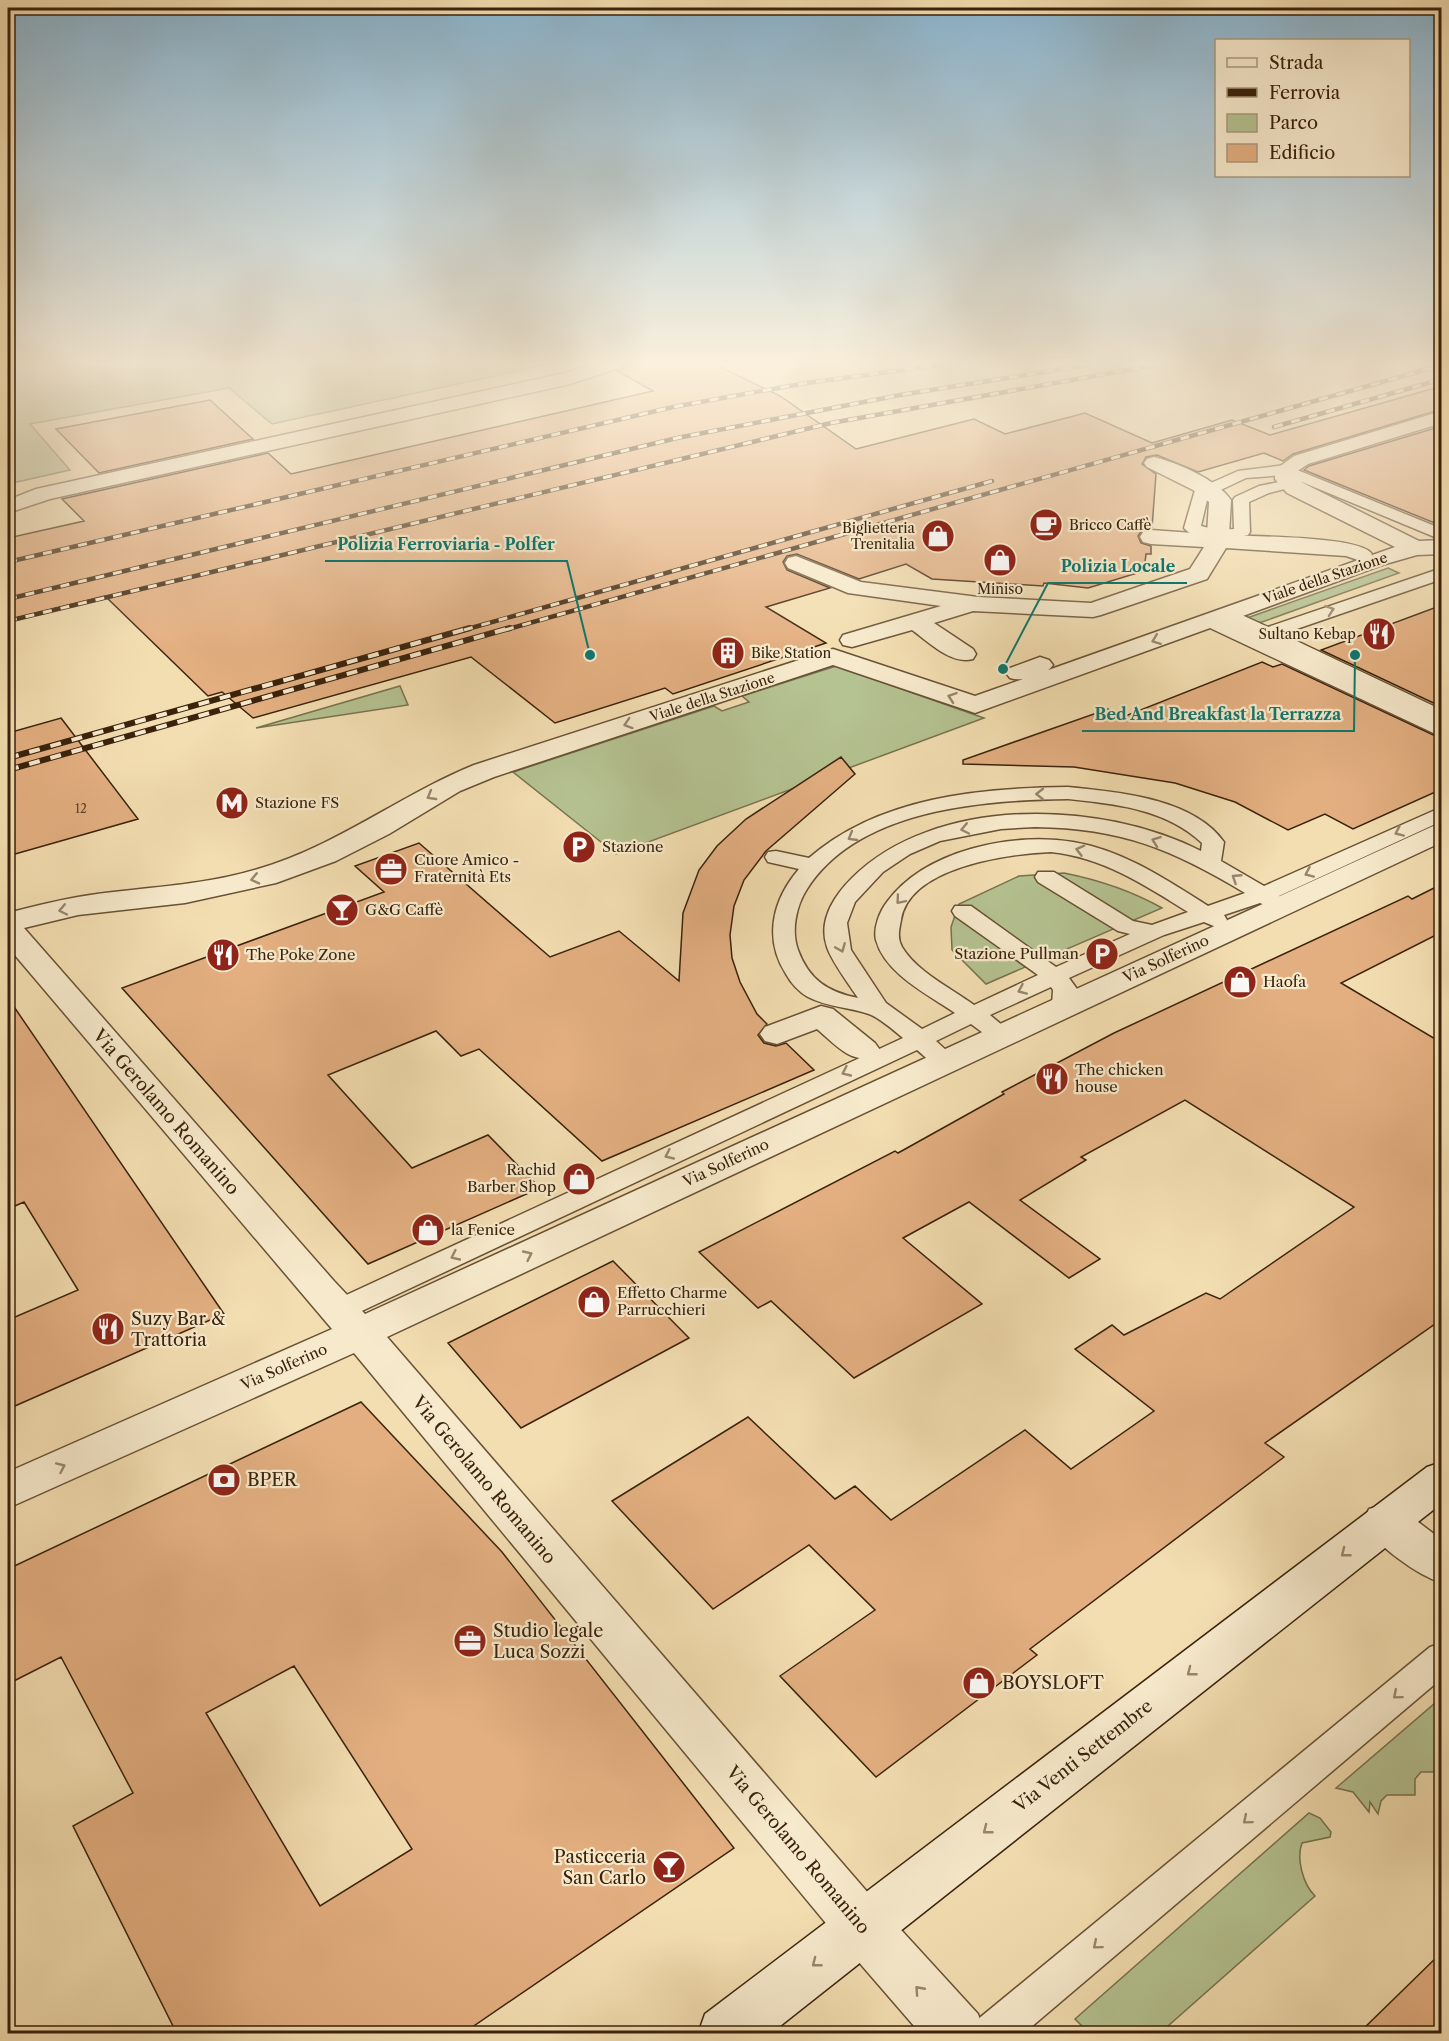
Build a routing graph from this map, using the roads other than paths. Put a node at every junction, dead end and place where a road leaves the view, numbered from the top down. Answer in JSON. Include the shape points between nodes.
{"nodes":[{"id":1,"x":162,"y":458,"type":"edge"},
{"id":2,"x":207,"y":458,"type":"edge"},
{"id":3,"x":1307,"y":458,"type":"edge"},
{"id":4,"x":1154,"y":463,"type":"dead end"},
{"id":5,"x":1288,"y":477,"type":"junction"},
{"id":6,"x":1208,"y":490,"type":"junction"},
{"id":7,"x":8,"y":492,"type":"edge"},
{"id":8,"x":8,"y":507,"type":"edge"},
{"id":9,"x":1442,"y":536,"type":"edge"},
{"id":10,"x":1151,"y":537,"type":"dead end"},
{"id":11,"x":1218,"y":538,"type":"junction"},
{"id":12,"x":1442,"y":547,"type":"edge"},
{"id":13,"x":1416,"y":548,"type":"junction"},
{"id":14,"x":1361,"y":554,"type":"dead end"},
{"id":15,"x":1442,"y":560,"type":"edge"},
{"id":16,"x":796,"y":563,"type":"dead end"},
{"id":17,"x":1442,"y":573,"type":"edge"},
{"id":18,"x":1152,"y":591,"type":"junction"},
{"id":19,"x":980,"y":593,"type":"junction"},
{"id":20,"x":1182,"y":605,"type":"dead end"},
{"id":21,"x":1218,"y":616,"type":"junction"},
{"id":22,"x":916,"y":622,"type":"junction"},
{"id":23,"x":1269,"y":637,"type":"junction"},
{"id":24,"x":852,"y":640,"type":"dead end"},
{"id":25,"x":964,"y":654,"type":"dead end"},
{"id":26,"x":1442,"y":717,"type":"edge"},
{"id":27,"x":1442,"y":729,"type":"edge"},
{"id":28,"x":1442,"y":813,"type":"edge"},
{"id":29,"x":1442,"y":831,"type":"edge"},
{"id":30,"x":776,"y":857,"type":"dead end"},
{"id":31,"x":1210,"y":862,"type":"junction"},
{"id":32,"x":814,"y":866,"type":"junction"},
{"id":33,"x":1046,"y":877,"type":"dead end"},
{"id":34,"x":1270,"y":900,"type":"junction"},
{"id":35,"x":963,"y":911,"type":"dead end"},
{"id":36,"x":8,"y":922,"type":"edge"},
{"id":37,"x":8,"y":928,"type":"edge"},
{"id":38,"x":1215,"y":928,"type":"junction"},
{"id":39,"x":1152,"y":932,"type":"junction"},
{"id":40,"x":1054,"y":976,"type":"junction"},
{"id":41,"x":1064,"y":1006,"type":"junction"},
{"id":42,"x":878,"y":1008,"type":"junction"},
{"id":43,"x":969,"y":1014,"type":"junction"},
{"id":44,"x":777,"y":1034,"type":"dead end"},
{"id":45,"x":1002,"y":1035,"type":"junction"},
{"id":46,"x":918,"y":1038,"type":"junction"},
{"id":47,"x":863,"y":1050,"type":"dead end"},
{"id":48,"x":946,"y":1061,"type":"junction"},
{"id":49,"x":350,"y":1322,"type":"junction"},
{"id":50,"x":1442,"y":1479,"type":"edge"},
{"id":51,"x":8,"y":1491,"type":"edge"},
{"id":52,"x":1385,"y":1522,"type":"junction"},
{"id":53,"x":1442,"y":1565,"type":"edge"},
{"id":54,"x":1442,"y":1657,"type":"edge"},
{"id":55,"x":863,"y":1927,"type":"junction"},
{"id":56,"x":725,"y":2034,"type":"edge"},
{"id":57,"x":958,"y":2034,"type":"edge"},
{"id":58,"x":991,"y":2034,"type":"edge"}],
"edges":[{"from":1,"to":7,"type":"street"},
{"from":2,"to":8,"type":"street","via":[[54,492]]},
{"from":3,"to":5,"type":"street"},
{"from":4,"to":6,"type":"street"},
{"from":5,"to":6,"type":"lane","via":[[1243,474]]},
{"from":5,"to":9,"type":"lane"},
{"from":5,"to":11,"type":"lane","via":[[1240,500],[1242,532]]},
{"from":5,"to":13,"type":"street","via":[[1367,526]]},
{"from":6,"to":11,"type":"street","via":[[1220,500]]},
{"from":10,"to":11,"type":"street"},
{"from":11,"to":14,"type":"street","via":[[1350,549]]},
{"from":11,"to":18,"type":"street","via":[[1199,574]]},
{"from":12,"to":13,"type":"street","name":"Viale della Stazione"},
{"from":13,"to":15,"type":"lane"},
{"from":13,"to":21,"type":"street","name":"Viale della Stazione"},
{"from":16,"to":19,"type":"street","via":[[856,588]]},
{"from":23,"to":17,"type":"lane","one_way":true},
{"from":18,"to":19,"type":"street","via":[[1093,610]]},
{"from":18,"to":20,"type":"street"},
{"from":19,"to":22,"type":"street"},
{"from":21,"to":23,"type":"street"},
{"from":21,"to":36,"type":"street","name":"Viale della Stazione","one_way":true,"via":[[975,705],[833,657],[484,771],[450,785],[380,828],[326,855],[265,877],[185,894],[78,906]]},
{"from":22,"to":24,"type":"street"},
{"from":22,"to":25,"type":"street"},
{"from":23,"to":26,"type":"lane"},
{"from":23,"to":27,"type":"street"},
{"from":28,"to":34,"type":"lane","one_way":true},
{"from":29,"to":34,"type":"street","name":"Via Solferino"},
{"from":30,"to":32,"type":"lane"},
{"from":31,"to":32,"type":"lane","one_way":true,"via":[[1213,842],[1194,825],[1167,812],[1097,796],[1022,794],[924,807],[878,823],[846,840]]},
{"from":34,"to":31,"type":"lane","one_way":true},
{"from":31,"to":42,"type":"lane","one_way":true,"via":[[1139,834],[1062,820],[983,825],[912,845],[884,859],[858,882],[840,904],[835,926],[839,949]]},
{"from":32,"to":42,"type":"lane","via":[[787,905],[782,926],[785,953],[800,979],[819,994]]},
{"from":33,"to":39,"type":"lane","via":[[1126,926]]},
{"from":34,"to":38,"type":"street","name":"Via Solferino"},
{"from":35,"to":40,"type":"lane"},
{"from":37,"to":49,"type":"street","name":"Via Gerolamo Romanino"},
{"from":38,"to":39,"type":"lane"},
{"from":38,"to":41,"type":"street","name":"Via Solferino"},
{"from":38,"to":43,"type":"lane","one_way":true,"via":[[1114,861],[1073,848],[1026,846],[981,853],[943,866],[912,886],[890,913],[887,938],[913,973]]},
{"from":39,"to":40,"type":"lane"},
{"from":40,"to":41,"type":"lane","via":[[1065,989]]},
{"from":40,"to":43,"type":"lane","one_way":true},
{"from":41,"to":45,"type":"street","name":"Via Solferino"},
{"from":42,"to":46,"type":"lane"},
{"from":43,"to":45,"type":"lane"},
{"from":43,"to":46,"type":"lane"},
{"from":44,"to":47,"type":"street","via":[[821,1016]]},
{"from":45,"to":48,"type":"street","name":"Via Solferino"},
{"from":46,"to":48,"type":"lane"},
{"from":46,"to":49,"type":"lane","one_way":true},
{"from":49,"to":48,"type":"street","name":"Via Solferino","one_way":true},
{"from":51,"to":49,"type":"street","name":"Via Solferino","one_way":true},
{"from":49,"to":55,"type":"street","name":"Via Gerolamo Romanino"},
{"from":50,"to":52,"type":"street","name":"Via Venti Settembre"},
{"from":52,"to":53,"type":"street"},
{"from":52,"to":55,"type":"street","name":"Via Venti Settembre","one_way":true},
{"from":54,"to":58,"type":"lane","one_way":true},
{"from":55,"to":56,"type":"street","name":"Via Venti Settembre","one_way":true},
{"from":57,"to":55,"type":"street","name":"Via Gerolamo Romanino","one_way":true}]}
